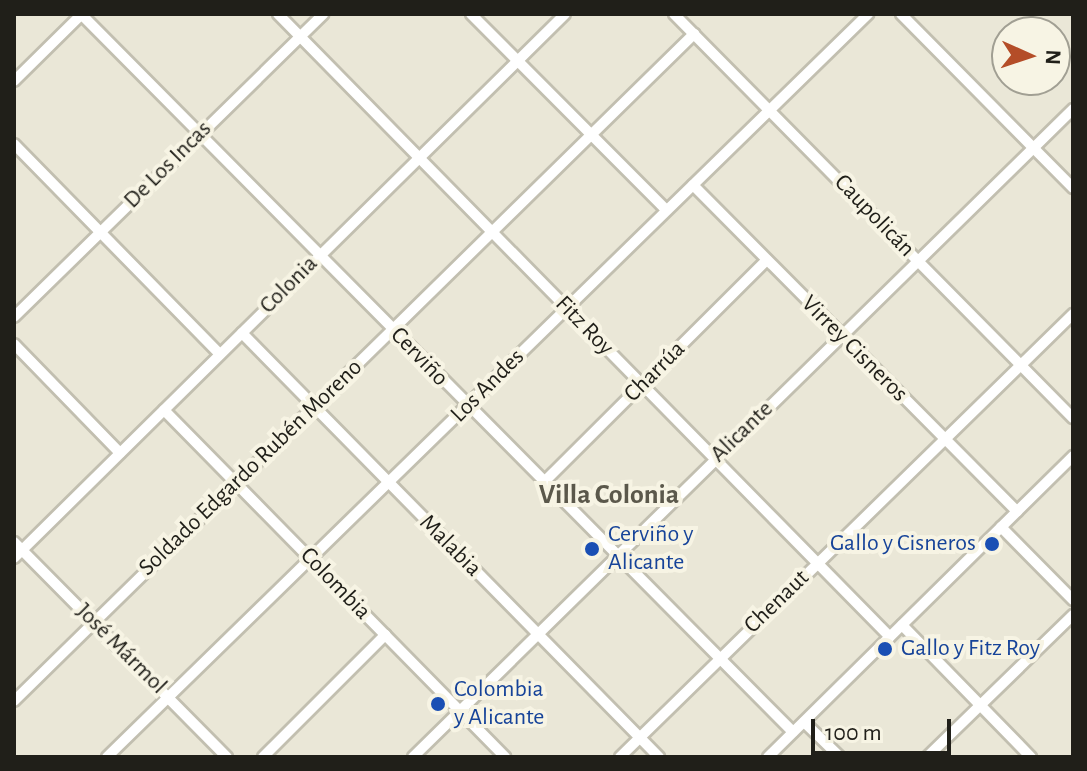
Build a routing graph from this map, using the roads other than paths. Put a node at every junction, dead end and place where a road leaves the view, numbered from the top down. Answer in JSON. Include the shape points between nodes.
{"nodes":[{"id":1,"x":82,"y":14,"type":"edge"},
{"id":2,"x":278,"y":14,"type":"edge"},
{"id":3,"x":323,"y":14,"type":"edge"},
{"id":4,"x":471,"y":14,"type":"edge"},
{"id":5,"x":565,"y":14,"type":"edge"},
{"id":6,"x":674,"y":14,"type":"edge"},
{"id":7,"x":868,"y":14,"type":"edge"},
{"id":8,"x":901,"y":14,"type":"edge"},
{"id":9,"x":694,"y":34,"type":"junction"},
{"id":10,"x":300,"y":37,"type":"junction"},
{"id":11,"x":517,"y":60,"type":"junction"},
{"id":12,"x":14,"y":81,"type":"edge"},
{"id":13,"x":770,"y":109,"type":"junction"},
{"id":14,"x":1073,"y":109,"type":"edge"},
{"id":15,"x":199,"y":135,"type":"junction"},
{"id":16,"x":592,"y":135,"type":"junction"},
{"id":17,"x":14,"y":144,"type":"edge"},
{"id":18,"x":1033,"y":147,"type":"junction"},
{"id":19,"x":419,"y":158,"type":"junction"},
{"id":20,"x":693,"y":185,"type":"junction"},
{"id":21,"x":1073,"y":188,"type":"edge"},
{"id":22,"x":666,"y":210,"type":"junction"},
{"id":23,"x":101,"y":231,"type":"junction"},
{"id":24,"x":492,"y":233,"type":"junction"},
{"id":25,"x":319,"y":255,"type":"junction"},
{"id":26,"x":767,"y":260,"type":"junction"},
{"id":27,"x":918,"y":262,"type":"junction"},
{"id":28,"x":567,"y":308,"type":"junction"},
{"id":29,"x":1073,"y":314,"type":"edge"},
{"id":30,"x":14,"y":317,"type":"edge"},
{"id":31,"x":393,"y":330,"type":"junction"},
{"id":32,"x":242,"y":333,"type":"junction"},
{"id":33,"x":841,"y":336,"type":"junction"},
{"id":34,"x":14,"y":344,"type":"edge"},
{"id":35,"x":220,"y":354,"type":"junction"},
{"id":36,"x":1020,"y":363,"type":"junction"},
{"id":37,"x":642,"y":386,"type":"junction"},
{"id":38,"x":313,"y":407,"type":"junction"},
{"id":39,"x":468,"y":407,"type":"junction"},
{"id":40,"x":164,"y":410,"type":"junction"},
{"id":41,"x":1073,"y":418,"type":"edge"},
{"id":42,"x":943,"y":440,"type":"junction"},
{"id":43,"x":120,"y":453,"type":"junction"},
{"id":44,"x":1073,"y":456,"type":"edge"},
{"id":45,"x":714,"y":460,"type":"junction"},
{"id":46,"x":543,"y":483,"type":"junction"},
{"id":47,"x":237,"y":485,"type":"junction"},
{"id":48,"x":389,"y":485,"type":"junction"},
{"id":49,"x":1017,"y":511,"type":"junction"},
{"id":50,"x":1001,"y":527,"type":"junction"},
{"id":51,"x":17,"y":550,"type":"edge"},
{"id":52,"x":616,"y":557,"type":"junction"},
{"id":53,"x":310,"y":560,"type":"junction"},
{"id":54,"x":817,"y":564,"type":"junction"},
{"id":55,"x":1073,"y":600,"type":"edge"},
{"id":56,"x":1073,"y":615,"type":"edge"},
{"id":57,"x":95,"y":621,"type":"junction"},
{"id":58,"x":902,"y":625,"type":"junction"},
{"id":59,"x":385,"y":635,"type":"junction"},
{"id":60,"x":539,"y":635,"type":"junction"},
{"id":61,"x":890,"y":637,"type":"junction"},
{"id":62,"x":718,"y":659,"type":"junction"},
{"id":63,"x":170,"y":697,"type":"junction"},
{"id":64,"x":14,"y":701,"type":"edge"},
{"id":65,"x":979,"y":705,"type":"junction"},
{"id":66,"x":460,"y":711,"type":"junction"},
{"id":67,"x":804,"y":722,"type":"junction"},
{"id":68,"x":793,"y":732,"type":"junction"},
{"id":69,"x":640,"y":738,"type":"junction"},
{"id":70,"x":107,"y":757,"type":"edge"},
{"id":71,"x":227,"y":757,"type":"edge"},
{"id":72,"x":263,"y":757,"type":"edge"},
{"id":73,"x":413,"y":757,"type":"edge"},
{"id":74,"x":505,"y":757,"type":"edge"},
{"id":75,"x":620,"y":757,"type":"edge"},
{"id":76,"x":659,"y":757,"type":"edge"},
{"id":77,"x":768,"y":757,"type":"edge"},
{"id":78,"x":840,"y":757,"type":"edge"},
{"id":79,"x":927,"y":757,"type":"edge"},
{"id":80,"x":1031,"y":757,"type":"edge"}],
"edges":[{"from":1,"to":12,"type":"street"},
{"from":1,"to":15,"type":"street","name":"Cerviño"},
{"from":2,"to":10,"type":"street","name":"Fitz Roy"},
{"from":3,"to":10,"type":"street","name":"De Los Incas"},
{"from":4,"to":11,"type":"street"},
{"from":5,"to":11,"type":"street","name":"Colonia"},
{"from":6,"to":9,"type":"street","name":"Caupolicán"},
{"from":7,"to":13,"type":"street","name":"Los Andes"},
{"from":8,"to":18,"type":"street"},
{"from":9,"to":13,"type":"street","name":"Caupolicán"},
{"from":9,"to":16,"type":"street","name":"Soldado Edgardo Rubén Moreno"},
{"from":10,"to":15,"type":"street","name":"De Los Incas"},
{"from":10,"to":19,"type":"street","name":"Fitz Roy"},
{"from":11,"to":16,"type":"street"},
{"from":11,"to":19,"type":"street","name":"Colonia"},
{"from":13,"to":20,"type":"street","name":"Los Andes"},
{"from":13,"to":27,"type":"street","name":"Caupolicán"},
{"from":14,"to":18,"type":"street","name":"Alicante"},
{"from":15,"to":23,"type":"street","name":"De Los Incas"},
{"from":15,"to":25,"type":"street","name":"Cerviño"},
{"from":16,"to":22,"type":"street"},
{"from":16,"to":24,"type":"street","name":"Soldado Edgardo Rubén Moreno"},
{"from":17,"to":23,"type":"street"},
{"from":18,"to":21,"type":"street"},
{"from":18,"to":27,"type":"street","name":"Alicante"},
{"from":19,"to":24,"type":"street","name":"Fitz Roy"},
{"from":19,"to":25,"type":"street","name":"Colonia"},
{"from":20,"to":22,"type":"street","name":"Los Andes"},
{"from":20,"to":26,"type":"street","name":"Virrey Cisneros"},
{"from":22,"to":28,"type":"street","name":"Los Andes"},
{"from":23,"to":30,"type":"street","name":"De Los Incas"},
{"from":23,"to":35,"type":"street"},
{"from":24,"to":28,"type":"street","name":"Fitz Roy"},
{"from":24,"to":31,"type":"street","name":"Soldado Edgardo Rubén Moreno"},
{"from":25,"to":31,"type":"street","name":"Cerviño"},
{"from":25,"to":32,"type":"street","name":"Colonia"},
{"from":26,"to":33,"type":"street","name":"Virrey Cisneros"},
{"from":26,"to":37,"type":"street","name":"Charrúa"},
{"from":27,"to":33,"type":"street","name":"Alicante"},
{"from":27,"to":36,"type":"street","name":"Caupolicán"},
{"from":28,"to":37,"type":"street","name":"Fitz Roy"},
{"from":28,"to":39,"type":"street","name":"Los Andes"},
{"from":29,"to":36,"type":"street","name":"Chenaut"},
{"from":31,"to":38,"type":"street","name":"Soldado Edgardo Rubén Moreno"},
{"from":31,"to":39,"type":"street","name":"Cerviño"},
{"from":32,"to":35,"type":"street","name":"Colonia"},
{"from":32,"to":38,"type":"street","name":"Malabia"},
{"from":33,"to":42,"type":"street","name":"Virrey Cisneros"},
{"from":33,"to":45,"type":"street","name":"Alicante"},
{"from":34,"to":43,"type":"street"},
{"from":35,"to":40,"type":"street","name":"Colonia"},
{"from":36,"to":41,"type":"street","name":"Caupolicán"},
{"from":36,"to":42,"type":"street","name":"Chenaut"},
{"from":37,"to":45,"type":"street","name":"Fitz Roy"},
{"from":37,"to":46,"type":"street","name":"Charrúa"},
{"from":38,"to":47,"type":"street","name":"Soldado Edgardo Rubén Moreno"},
{"from":38,"to":48,"type":"street","name":"Malabia"},
{"from":39,"to":46,"type":"street","name":"Cerviño"},
{"from":39,"to":48,"type":"street","name":"Los Andes"},
{"from":40,"to":43,"type":"street","name":"Colonia"},
{"from":40,"to":47,"type":"street","name":"Colombia"},
{"from":42,"to":49,"type":"street","name":"Virrey Cisneros"},
{"from":42,"to":54,"type":"street","name":"Chenaut"},
{"from":43,"to":51,"type":"street","name":"Colonia"},
{"from":44,"to":49,"type":"street"},
{"from":45,"to":52,"type":"street","name":"Alicante"},
{"from":45,"to":54,"type":"street","name":"Fitz Roy"},
{"from":46,"to":52,"type":"street","name":"Cerviño"},
{"from":47,"to":53,"type":"street","name":"Colombia"},
{"from":47,"to":57,"type":"street","name":"Soldado Edgardo Rubén Moreno"},
{"from":48,"to":53,"type":"street","name":"Los Andes"},
{"from":48,"to":60,"type":"street","name":"Malabia"},
{"from":49,"to":50,"type":"street"},
{"from":50,"to":55,"type":"street"},
{"from":50,"to":58,"type":"street"},
{"from":51,"to":57,"type":"street","name":"José Mármol"},
{"from":52,"to":60,"type":"street","name":"Alicante"},
{"from":52,"to":62,"type":"street","name":"Cerviño"},
{"from":53,"to":59,"type":"street","name":"Colombia"},
{"from":53,"to":63,"type":"street","name":"Los Andes"},
{"from":54,"to":61,"type":"street","name":"Fitz Roy"},
{"from":54,"to":62,"type":"street","name":"Chenaut"},
{"from":56,"to":65,"type":"street"},
{"from":57,"to":63,"type":"street","name":"José Mármol"},
{"from":57,"to":64,"type":"street","name":"Soldado Edgardo Rubén Moreno"},
{"from":58,"to":61,"type":"street"},
{"from":58,"to":65,"type":"street"},
{"from":59,"to":66,"type":"street","name":"Colombia"},
{"from":59,"to":72,"type":"street"},
{"from":60,"to":66,"type":"street","name":"Alicante"},
{"from":60,"to":69,"type":"street","name":"Malabia"},
{"from":61,"to":67,"type":"street"},
{"from":62,"to":68,"type":"street","name":"Cerviño"},
{"from":62,"to":69,"type":"street","name":"Chenaut"},
{"from":63,"to":70,"type":"street","name":"Los Andes"},
{"from":63,"to":71,"type":"street","name":"José Mármol"},
{"from":65,"to":79,"type":"street"},
{"from":65,"to":80,"type":"street"},
{"from":66,"to":73,"type":"street","name":"Alicante"},
{"from":66,"to":74,"type":"street","name":"Colombia"},
{"from":67,"to":68,"type":"street"},
{"from":67,"to":78,"type":"street"},
{"from":68,"to":77,"type":"street"},
{"from":69,"to":75,"type":"street","name":"Chenaut"},
{"from":69,"to":76,"type":"street","name":"Malabia"}]}
